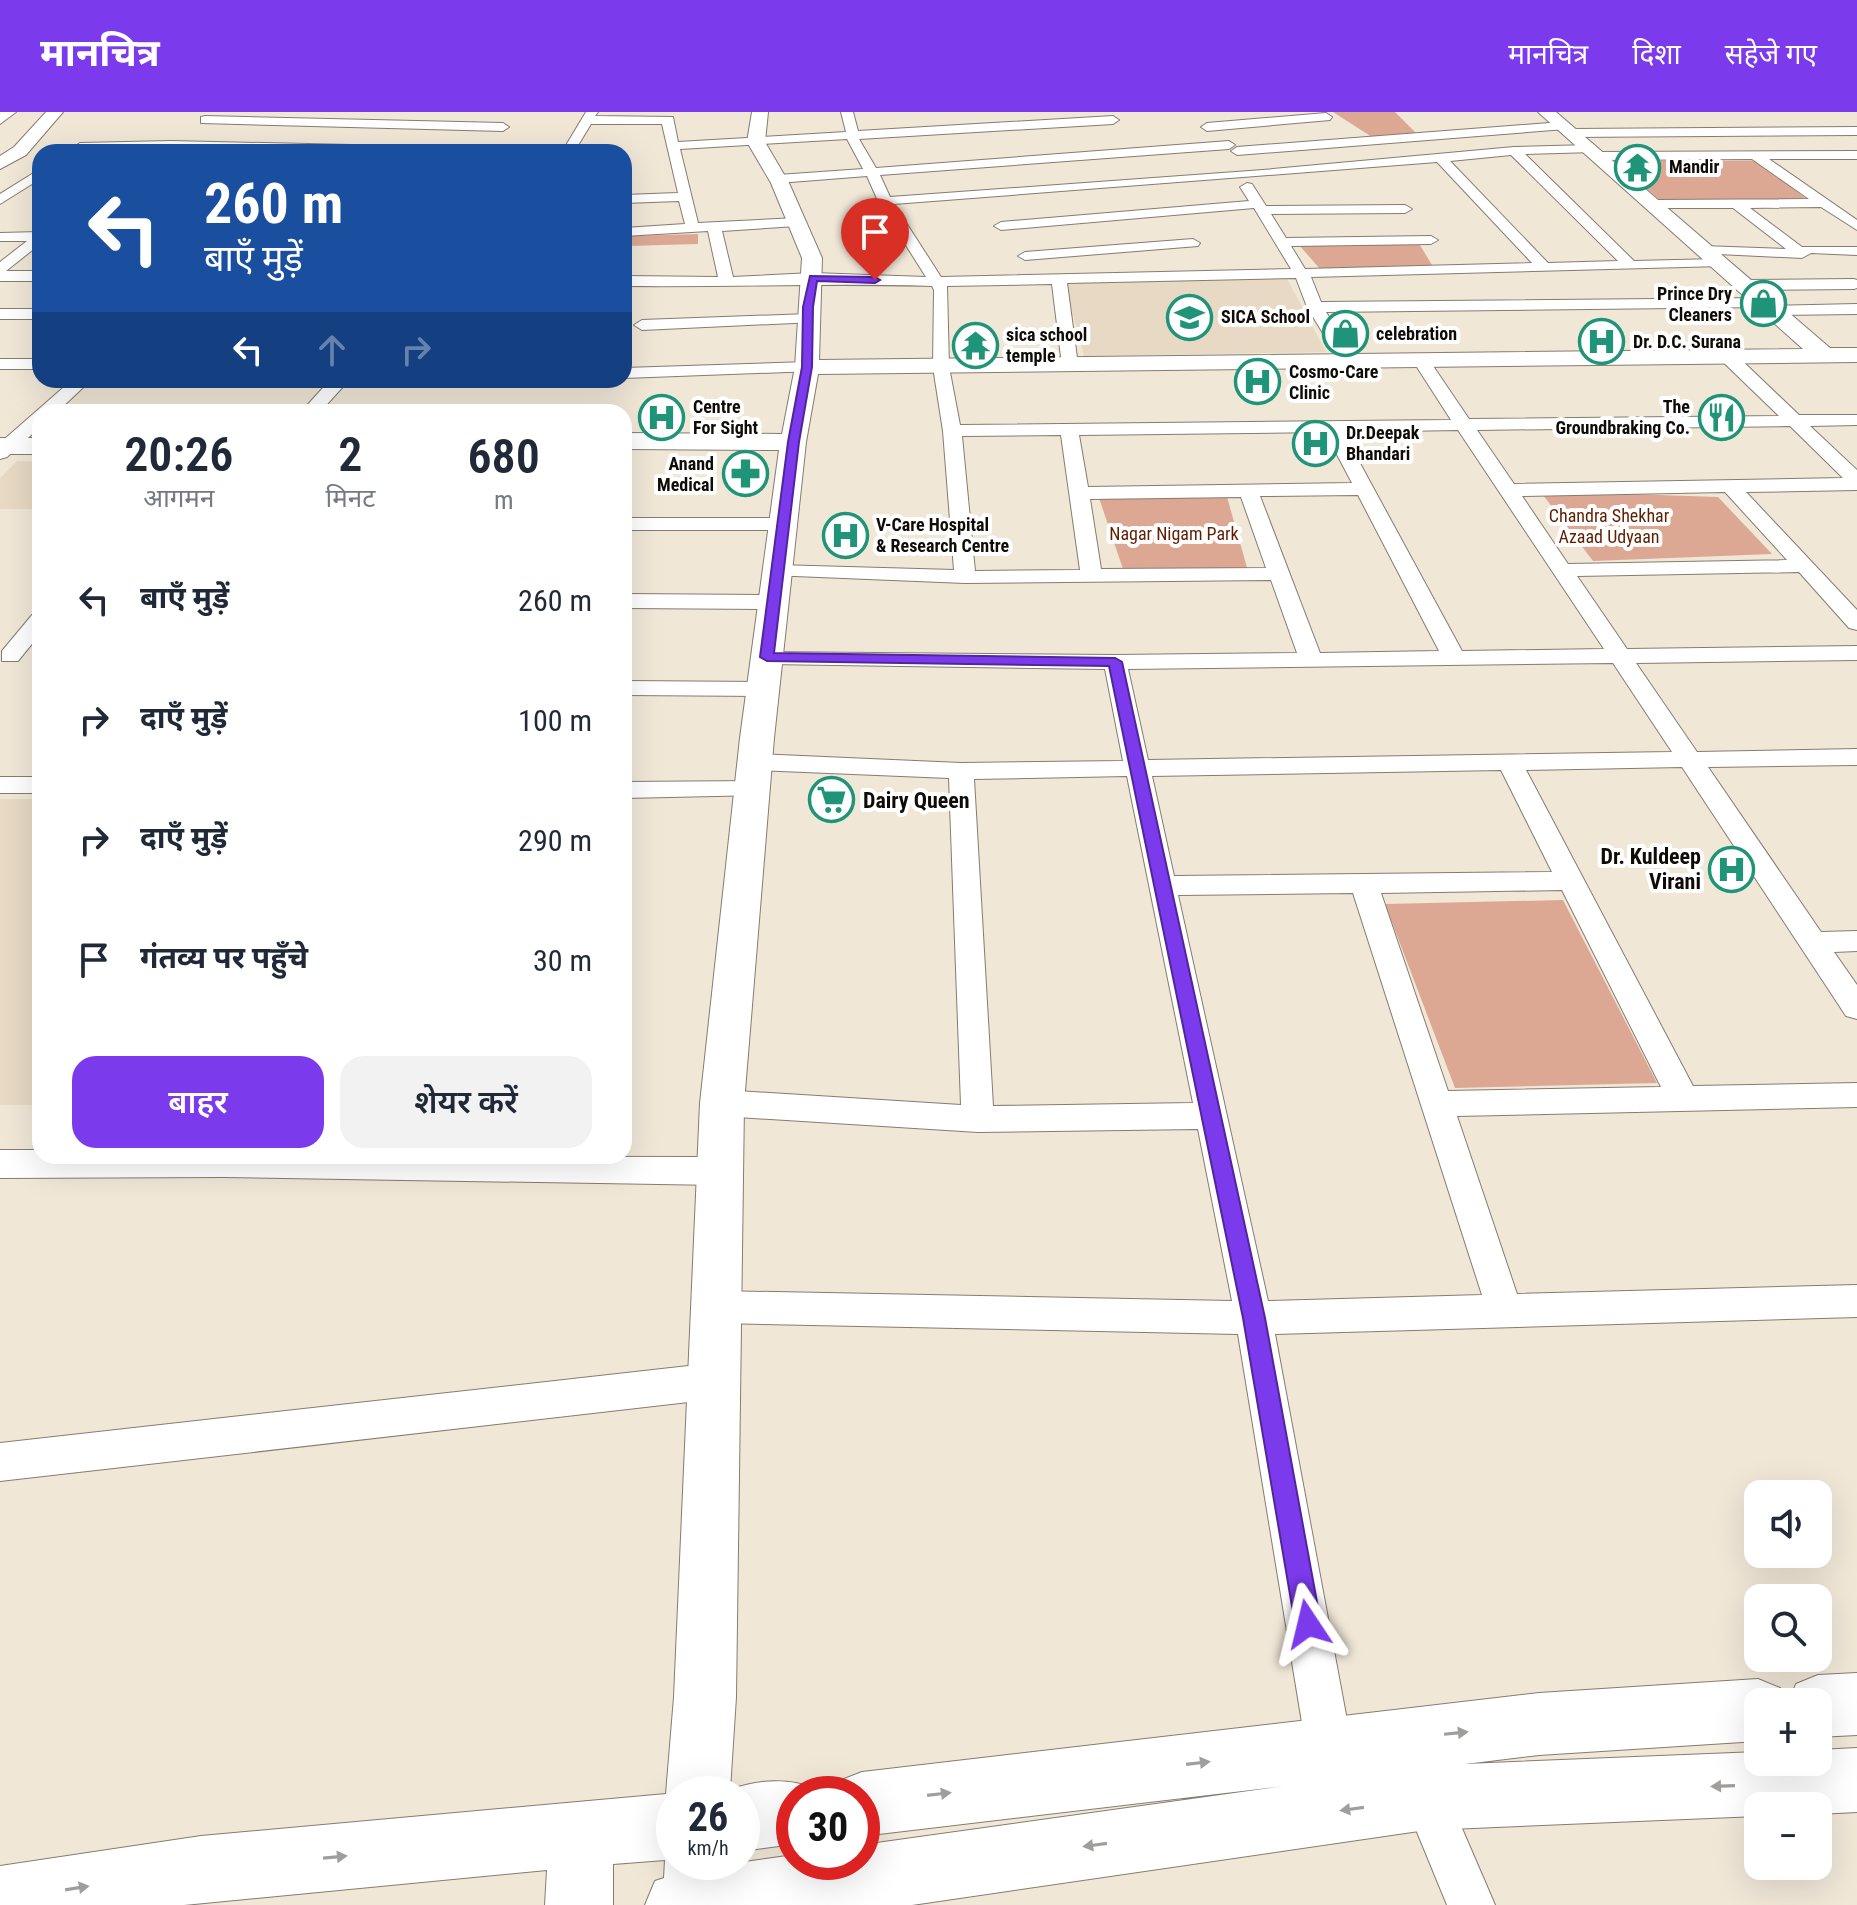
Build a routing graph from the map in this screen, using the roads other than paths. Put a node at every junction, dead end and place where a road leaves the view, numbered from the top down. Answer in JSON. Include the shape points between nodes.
{"nodes":[{"id":1,"x":8,"y":112,"type":"edge"},
{"id":2,"x":55,"y":112,"type":"edge"},
{"id":3,"x":217,"y":112,"type":"edge"},
{"id":4,"x":513,"y":112,"type":"edge"},
{"id":5,"x":847,"y":112,"type":"edge"},
{"id":6,"x":1249,"y":112,"type":"edge"},
{"id":7,"x":1322,"y":114,"type":"edge"},
{"id":8,"x":590,"y":116,"type":"edge"},
{"id":9,"x":1109,"y":116,"type":"edge"},
{"id":10,"x":0,"y":119,"type":"edge"},
{"id":11,"x":205,"y":120,"type":"junction"},
{"id":12,"x":1413,"y":120,"type":"dead end"},
{"id":13,"x":1259,"y":121,"type":"junction"},
{"id":14,"x":1483,"y":122,"type":"dead end"},
{"id":15,"x":420,"y":124,"type":"junction"},
{"id":16,"x":1560,"y":124,"type":"edge"},
{"id":17,"x":1024,"y":125,"type":"junction"},
{"id":18,"x":503,"y":127,"type":"junction"},
{"id":19,"x":758,"y":127,"type":"edge"},
{"id":20,"x":1124,"y":130,"type":"dead end"},
{"id":21,"x":1857,"y":131,"type":"edge"},
{"id":22,"x":1494,"y":132,"type":"junction"},
{"id":23,"x":98,"y":134,"type":"dead end"},
{"id":24,"x":852,"y":135,"type":"junction"},
{"id":25,"x":1033,"y":136,"type":"dead end"},
{"id":26,"x":1429,"y":136,"type":"junction"},
{"id":27,"x":494,"y":139,"type":"dead end"},
{"id":28,"x":1134,"y":140,"type":"dead end"},
{"id":29,"x":1364,"y":140,"type":"junction"},
{"id":30,"x":0,"y":144,"type":"edge"},
{"id":31,"x":83,"y":144,"type":"edge"},
{"id":32,"x":172,"y":144,"type":"edge"},
{"id":33,"x":401,"y":144,"type":"edge"},
{"id":34,"x":573,"y":144,"type":"edge"},
{"id":35,"x":672,"y":146,"type":"junction"},
{"id":36,"x":1295,"y":146,"type":"junction"},
{"id":37,"x":947,"y":148,"type":"junction"},
{"id":38,"x":1233,"y":148,"type":"junction"},
{"id":39,"x":1145,"y":151,"type":"junction"},
{"id":40,"x":1514,"y":151,"type":"junction"},
{"id":41,"x":1595,"y":153,"type":"junction"},
{"id":42,"x":1832,"y":155,"type":"junction"},
{"id":43,"x":1857,"y":155,"type":"edge"},
{"id":44,"x":1756,"y":156,"type":"junction"},
{"id":45,"x":1440,"y":158,"type":"junction"},
{"id":46,"x":0,"y":164,"type":"edge"},
{"id":47,"x":1857,"y":171,"type":"edge"},
{"id":48,"x":872,"y":172,"type":"junction"},
{"id":49,"x":1263,"y":174,"type":"junction"},
{"id":50,"x":1239,"y":175,"type":"junction"},
{"id":51,"x":32,"y":178,"type":"edge"},
{"id":52,"x":778,"y":179,"type":"junction"},
{"id":53,"x":684,"y":197,"type":"junction"},
{"id":54,"x":0,"y":199,"type":"edge"},
{"id":55,"x":632,"y":199,"type":"edge"},
{"id":56,"x":885,"y":201,"type":"junction"},
{"id":57,"x":1824,"y":203,"type":"junction"},
{"id":58,"x":1655,"y":204,"type":"junction"},
{"id":59,"x":1737,"y":204,"type":"junction"},
{"id":60,"x":1259,"y":207,"type":"junction"},
{"id":61,"x":990,"y":210,"type":"junction"},
{"id":62,"x":1413,"y":219,"type":"junction"},
{"id":63,"x":797,"y":222,"type":"junction"},
{"id":64,"x":1857,"y":226,"type":"edge"},
{"id":65,"x":1185,"y":227,"type":"junction"},
{"id":66,"x":715,"y":229,"type":"junction"},
{"id":67,"x":693,"y":230,"type":"junction"},
{"id":68,"x":632,"y":232,"type":"edge"},
{"id":69,"x":0,"y":237,"type":"edge"},
{"id":70,"x":32,"y":237,"type":"edge"},
{"id":71,"x":1281,"y":242,"type":"junction"},
{"id":72,"x":32,"y":243,"type":"edge"},
{"id":73,"x":1105,"y":248,"type":"junction"},
{"id":74,"x":1857,"y":251,"type":"edge"},
{"id":75,"x":1805,"y":252,"type":"junction"},
{"id":76,"x":1025,"y":256,"type":"junction"},
{"id":77,"x":1710,"y":257,"type":"junction"},
{"id":78,"x":1631,"y":266,"type":"junction"},
{"id":79,"x":1545,"y":268,"type":"junction"},
{"id":80,"x":0,"y":269,"type":"edge"},
{"id":81,"x":1455,"y":269,"type":"junction"},
{"id":82,"x":1302,"y":275,"type":"junction"},
{"id":83,"x":0,"y":276,"type":"edge"},
{"id":84,"x":32,"y":276,"type":"edge"},
{"id":85,"x":1208,"y":277,"type":"junction"},
{"id":86,"x":813,"y":278,"type":"junction"},
{"id":87,"x":1124,"y":279,"type":"junction"},
{"id":88,"x":1038,"y":280,"type":"junction"},
{"id":89,"x":1059,"y":280,"type":"junction"},
{"id":90,"x":727,"y":282,"type":"junction"},
{"id":91,"x":938,"y":282,"type":"junction"},
{"id":92,"x":1743,"y":285,"type":"junction"},
{"id":93,"x":1856,"y":285,"type":"edge"},
{"id":94,"x":632,"y":304,"type":"edge"},
{"id":95,"x":1315,"y":307,"type":"junction"},
{"id":96,"x":1768,"y":307,"type":"junction"},
{"id":97,"x":1857,"y":309,"type":"edge"},
{"id":98,"x":0,"y":314,"type":"edge"},
{"id":99,"x":32,"y":314,"type":"edge"},
{"id":100,"x":809,"y":319,"type":"junction"},
{"id":101,"x":640,"y":328,"type":"edge"},
{"id":102,"x":1857,"y":355,"type":"edge"},
{"id":103,"x":1825,"y":356,"type":"junction"},
{"id":104,"x":1728,"y":357,"type":"junction"},
{"id":105,"x":1421,"y":361,"type":"junction"},
{"id":106,"x":1349,"y":362,"type":"junction"},
{"id":107,"x":0,"y":364,"type":"edge"},
{"id":108,"x":32,"y":364,"type":"edge"},
{"id":109,"x":1070,"y":365,"type":"junction"},
{"id":110,"x":807,"y":367,"type":"junction"},
{"id":111,"x":941,"y":367,"type":"junction"},
{"id":112,"x":73,"y":388,"type":"edge"},
{"id":113,"x":332,"y":388,"type":"edge"},
{"id":114,"x":55,"y":404,"type":"edge"},
{"id":115,"x":318,"y":404,"type":"edge"},
{"id":116,"x":1857,"y":420,"type":"edge"},
{"id":117,"x":1794,"y":421,"type":"junction"},
{"id":118,"x":32,"y":424,"type":"edge"},
{"id":119,"x":1464,"y":425,"type":"junction"},
{"id":120,"x":1331,"y":426,"type":"junction"},
{"id":121,"x":1069,"y":429,"type":"junction"},
{"id":122,"x":952,"y":431,"type":"junction"},
{"id":123,"x":632,"y":441,"type":"edge"},
{"id":124,"x":793,"y":442,"type":"junction"},
{"id":125,"x":32,"y":446,"type":"edge"},
{"id":126,"x":2,"y":448,"type":"edge"},
{"id":127,"x":1857,"y":483,"type":"edge"},
{"id":128,"x":1730,"y":486,"type":"junction"},
{"id":129,"x":1364,"y":489,"type":"junction"},
{"id":130,"x":1248,"y":490,"type":"junction"},
{"id":131,"x":1508,"y":490,"type":"junction"},
{"id":132,"x":1079,"y":493,"type":"junction"},
{"id":133,"x":632,"y":524,"type":"edge"},
{"id":134,"x":783,"y":524,"type":"junction"},
{"id":135,"x":1804,"y":566,"type":"junction"},
{"id":136,"x":1562,"y":570,"type":"junction"},
{"id":137,"x":1279,"y":574,"type":"junction"},
{"id":138,"x":1092,"y":576,"type":"junction"},
{"id":139,"x":965,"y":577,"type":"junction"},
{"id":140,"x":775,"y":586,"type":"junction"},
{"id":141,"x":632,"y":600,"type":"edge"},
{"id":142,"x":1857,"y":623,"type":"edge"},
{"id":143,"x":32,"y":628,"type":"edge"},
{"id":144,"x":1857,"y":653,"type":"edge"},
{"id":145,"x":1620,"y":655,"type":"junction"},
{"id":146,"x":5,"y":656,"type":"edge"},
{"id":147,"x":32,"y":656,"type":"edge"},
{"id":148,"x":1454,"y":658,"type":"junction"},
{"id":149,"x":1311,"y":660,"type":"junction"},
{"id":150,"x":1115,"y":662,"type":"junction"},
{"id":151,"x":765,"y":673,"type":"junction"},
{"id":152,"x":632,"y":687,"type":"edge"},
{"id":153,"x":1857,"y":757,"type":"edge"},
{"id":154,"x":1689,"y":759,"type":"junction"},
{"id":155,"x":1509,"y":762,"type":"junction"},
{"id":156,"x":1138,"y":768,"type":"junction"},
{"id":157,"x":961,"y":771,"type":"junction"},
{"id":158,"x":754,"y":776,"type":"junction"},
{"id":159,"x":0,"y":785,"type":"edge"},
{"id":160,"x":32,"y":785,"type":"edge"},
{"id":161,"x":632,"y":789,"type":"edge"},
{"id":162,"x":1570,"y":881,"type":"junction"},
{"id":163,"x":1364,"y":884,"type":"junction"},
{"id":164,"x":1162,"y":886,"type":"junction"},
{"id":165,"x":1857,"y":941,"type":"edge"},
{"id":166,"x":1812,"y":942,"type":"junction"},
{"id":167,"x":1857,"y":1008,"type":"edge"},
{"id":168,"x":1857,"y":1095,"type":"edge"},
{"id":169,"x":1683,"y":1098,"type":"junction"},
{"id":170,"x":722,"y":1103,"type":"junction"},
{"id":171,"x":1436,"y":1104,"type":"junction"},
{"id":172,"x":1211,"y":1116,"type":"junction"},
{"id":173,"x":978,"y":1119,"type":"junction"},
{"id":174,"x":32,"y":1163,"type":"edge"},
{"id":175,"x":0,"y":1164,"type":"edge"},
{"id":176,"x":532,"y":1164,"type":"edge"},
{"id":177,"x":719,"y":1171,"type":"junction"},
{"id":178,"x":1857,"y":1301,"type":"edge"},
{"id":179,"x":717,"y":1307,"type":"junction"},
{"id":180,"x":1505,"y":1311,"type":"junction"},
{"id":181,"x":1254,"y":1318,"type":"junction"},
{"id":182,"x":715,"y":1381,"type":"junction"},
{"id":183,"x":0,"y":1462,"type":"edge"},
{"id":184,"x":1857,"y":1704,"type":"edge"},
{"id":185,"x":1832,"y":1705,"type":"edge"},
{"id":186,"x":1744,"y":1711,"type":"edge"},
{"id":187,"x":1329,"y":1747,"type":"junction"},
{"id":188,"x":699,"y":1776,"type":"edge"},
{"id":189,"x":1857,"y":1780,"type":"edge"},
{"id":190,"x":1426,"y":1798,"type":"junction"},
{"id":191,"x":880,"y":1802,"type":"edge"},
{"id":192,"x":656,"y":1828,"type":"edge"},
{"id":193,"x":581,"y":1834,"type":"junction"},
{"id":194,"x":691,"y":1890,"type":"edge"},
{"id":195,"x":0,"y":1900,"type":"edge"},
{"id":196,"x":579,"y":1905,"type":"edge"},
{"id":197,"x":1471,"y":1905,"type":"edge"}],
"edges":[{"from":1,"to":10,"type":"street"},
{"from":2,"to":30,"type":"street"},
{"from":2,"to":46,"type":"street","via":[[20,151]]},
{"from":3,"to":11,"type":"street"},
{"from":4,"to":18,"type":"street"},
{"from":5,"to":24,"type":"street"},
{"from":6,"to":13,"type":"street"},
{"from":7,"to":13,"type":"street"},
{"from":7,"to":29,"type":"street"},
{"from":8,"to":34,"type":"street"},
{"from":8,"to":35,"type":"street","via":[[669,120]]},
{"from":9,"to":17,"type":"street"},
{"from":9,"to":20,"type":"street"},
{"from":11,"to":15,"type":"street"},
{"from":11,"to":32,"type":"street"},
{"from":12,"to":26,"type":"street"},
{"from":13,"to":36,"type":"street"},
{"from":13,"to":38,"type":"street","via":[[1202,123]]},
{"from":14,"to":22,"type":"street"},
{"from":15,"to":18,"type":"street"},
{"from":15,"to":33,"type":"street"},
{"from":16,"to":21,"type":"street"},
{"from":16,"to":22,"type":"street"},
{"from":16,"to":41,"type":"street"},
{"from":17,"to":25,"type":"street"},
{"from":17,"to":37,"type":"street"},
{"from":18,"to":27,"type":"street"},
{"from":19,"to":24,"type":"street"},
{"from":19,"to":35,"type":"street"},
{"from":19,"to":52,"type":"street"},
{"from":22,"to":26,"type":"street"},
{"from":23,"to":31,"type":"street"},
{"from":24,"to":37,"type":"street"},
{"from":24,"to":48,"type":"street"},
{"from":26,"to":29,"type":"street"},
{"from":28,"to":39,"type":"street"},
{"from":29,"to":36,"type":"street"},
{"from":35,"to":53,"type":"street"},
{"from":36,"to":38,"type":"street"},
{"from":37,"to":39,"type":"street"},
{"from":37,"to":48,"type":"street"},
{"from":38,"to":39,"type":"street"},
{"from":38,"to":49,"type":"street"},
{"from":40,"to":41,"type":"street"},
{"from":40,"to":45,"type":"street"},
{"from":40,"to":78,"type":"street"},
{"from":41,"to":44,"type":"street"},
{"from":41,"to":58,"type":"street"},
{"from":42,"to":43,"type":"street"},
{"from":42,"to":44,"type":"street"},
{"from":42,"to":47,"type":"street"},
{"from":44,"to":57,"type":"street"},
{"from":45,"to":49,"type":"street"},
{"from":45,"to":79,"type":"street"},
{"from":48,"to":52,"type":"street"},
{"from":48,"to":56,"type":"street"},
{"from":49,"to":50,"type":"street"},
{"from":50,"to":60,"type":"street"},
{"from":50,"to":61,"type":"street"},
{"from":51,"to":54,"type":"street"},
{"from":52,"to":63,"type":"street"},
{"from":53,"to":55,"type":"street"},
{"from":53,"to":67,"type":"street"},
{"from":56,"to":61,"type":"street"},
{"from":56,"to":91,"type":"street"},
{"from":57,"to":59,"type":"street"},
{"from":57,"to":64,"type":"street"},
{"from":58,"to":59,"type":"street"},
{"from":58,"to":77,"type":"street"},
{"from":59,"to":75,"type":"street"},
{"from":60,"to":62,"type":"street"},
{"from":60,"to":65,"type":"street"},
{"from":60,"to":71,"type":"street"},
{"from":61,"to":65,"type":"street"},
{"from":61,"to":76,"type":"street"},
{"from":62,"to":71,"type":"street"},
{"from":62,"to":81,"type":"street"},
{"from":63,"to":66,"type":"street"},
{"from":63,"to":86,"type":"street","via":[[812,258]]},
{"from":65,"to":73,"type":"street"},
{"from":65,"to":85,"type":"street"},
{"from":66,"to":67,"type":"street"},
{"from":66,"to":90,"type":"street","via":[[711,246]]},
{"from":67,"to":68,"type":"street"},
{"from":69,"to":70,"type":"street"},
{"from":71,"to":82,"type":"street"},
{"from":72,"to":80,"type":"street"},
{"from":73,"to":76,"type":"street"},
{"from":73,"to":87,"type":"street"},
{"from":74,"to":75,"type":"street"},
{"from":75,"to":77,"type":"street"},
{"from":75,"to":93,"type":"street"},
{"from":76,"to":88,"type":"street"},
{"from":77,"to":78,"type":"street"},
{"from":77,"to":92,"type":"street"},
{"from":78,"to":79,"type":"street"},
{"from":79,"to":81,"type":"street"},
{"from":81,"to":82,"type":"street"},
{"from":82,"to":85,"type":"street"},
{"from":82,"to":95,"type":"street"},
{"from":83,"to":84,"type":"street"},
{"from":85,"to":87,"type":"street"},
{"from":86,"to":90,"type":"street"},
{"from":86,"to":91,"type":"street"},
{"from":86,"to":100,"type":"street"},
{"from":87,"to":89,"type":"street"},
{"from":88,"to":89,"type":"street"},
{"from":88,"to":91,"type":"street"},
{"from":89,"to":109,"type":"street"},
{"from":90,"to":101,"type":"street"},
{"from":91,"to":111,"type":"street"},
{"from":92,"to":93,"type":"street"},
{"from":92,"to":96,"type":"street"},
{"from":94,"to":101,"type":"street"},
{"from":95,"to":96,"type":"street"},
{"from":95,"to":106,"type":"street"},
{"from":96,"to":97,"type":"street"},
{"from":96,"to":103,"type":"street"},
{"from":98,"to":99,"type":"street"},
{"from":100,"to":101,"type":"street"},
{"from":100,"to":110,"type":"street"},
{"from":101,"to":110,"type":"street"},
{"from":102,"to":103,"type":"street"},
{"from":103,"to":104,"type":"street"},
{"from":104,"to":105,"type":"street"},
{"from":104,"to":117,"type":"street"},
{"from":105,"to":106,"type":"street"},
{"from":105,"to":119,"type":"street"},
{"from":106,"to":109,"type":"street"},
{"from":107,"to":108,"type":"street"},
{"from":109,"to":111,"type":"street"},
{"from":110,"to":111,"type":"street"},
{"from":110,"to":124,"type":"street"},
{"from":111,"to":122,"type":"street"},
{"from":112,"to":114,"type":"street"},
{"from":113,"to":115,"type":"street"},
{"from":116,"to":117,"type":"street"},
{"from":117,"to":119,"type":"street"},
{"from":117,"to":127,"type":"street"},
{"from":118,"to":126,"type":"street"},
{"from":119,"to":120,"type":"street"},
{"from":119,"to":131,"type":"street"},
{"from":120,"to":121,"type":"street"},
{"from":120,"to":129,"type":"street"},
{"from":121,"to":122,"type":"street"},
{"from":121,"to":132,"type":"street"},
{"from":122,"to":139,"type":"street"},
{"from":123,"to":124,"type":"street"},
{"from":124,"to":134,"type":"street"},
{"from":125,"to":126,"type":"street"},
{"from":127,"to":128,"type":"street"},
{"from":128,"to":131,"type":"street"},
{"from":128,"to":135,"type":"street"},
{"from":129,"to":130,"type":"street"},
{"from":129,"to":148,"type":"street"},
{"from":130,"to":132,"type":"street"},
{"from":130,"to":137,"type":"street"},
{"from":131,"to":136,"type":"street"},
{"from":132,"to":138,"type":"street"},
{"from":133,"to":134,"type":"street"},
{"from":134,"to":140,"type":"street"},
{"from":135,"to":136,"type":"street"},
{"from":135,"to":142,"type":"street"},
{"from":136,"to":145,"type":"street"},
{"from":137,"to":138,"type":"street"},
{"from":137,"to":149,"type":"street"},
{"from":138,"to":139,"type":"street"},
{"from":139,"to":140,"type":"street"},
{"from":140,"to":141,"type":"street"},
{"from":140,"to":151,"type":"street"},
{"from":143,"to":146,"type":"street"},
{"from":144,"to":145,"type":"street"},
{"from":145,"to":148,"type":"street"},
{"from":145,"to":154,"type":"street"},
{"from":146,"to":147,"type":"street"},
{"from":148,"to":149,"type":"street"},
{"from":149,"to":150,"type":"street"},
{"from":150,"to":151,"type":"street"},
{"from":150,"to":156,"type":"street"},
{"from":151,"to":152,"type":"street"},
{"from":151,"to":158,"type":"street"},
{"from":153,"to":154,"type":"street"},
{"from":154,"to":155,"type":"street"},
{"from":154,"to":166,"type":"street"},
{"from":155,"to":156,"type":"street"},
{"from":155,"to":162,"type":"street"},
{"from":156,"to":157,"type":"street"},
{"from":156,"to":164,"type":"street"},
{"from":157,"to":158,"type":"street"},
{"from":157,"to":173,"type":"street"},
{"from":158,"to":161,"type":"street"},
{"from":158,"to":170,"type":"street"},
{"from":159,"to":160,"type":"street"},
{"from":162,"to":163,"type":"street"},
{"from":162,"to":169,"type":"street"},
{"from":163,"to":164,"type":"street"},
{"from":163,"to":171,"type":"street"},
{"from":164,"to":172,"type":"street"},
{"from":165,"to":166,"type":"street"},
{"from":166,"to":167,"type":"street"},
{"from":168,"to":169,"type":"street"},
{"from":169,"to":171,"type":"street"},
{"from":170,"to":173,"type":"street"},
{"from":170,"to":177,"type":"street"},
{"from":171,"to":180,"type":"street"},
{"from":172,"to":173,"type":"street"},
{"from":172,"to":181,"type":"street"},
{"from":174,"to":175,"type":"street"},
{"from":176,"to":177,"type":"street"},
{"from":177,"to":179,"type":"street"},
{"from":178,"to":180,"type":"street"},
{"from":179,"to":181,"type":"street"},
{"from":179,"to":182,"type":"street"},
{"from":180,"to":181,"type":"street"},
{"from":181,"to":187,"type":"street"},
{"from":182,"to":183,"type":"street"},
{"from":182,"to":188,"type":"street"},
{"from":184,"to":185,"type":"street"},
{"from":187,"to":186,"type":"street","one_way":true,"via":[[1539,1724]]},
{"from":191,"to":187,"type":"street","one_way":true},
{"from":189,"to":190,"type":"street","one_way":true},
{"from":190,"to":194,"type":"street","one_way":true},
{"from":190,"to":197,"type":"street"},
{"from":192,"to":193,"type":"street"},
{"from":195,"to":193,"type":"street","one_way":true,"via":[[201,1869]]},
{"from":193,"to":196,"type":"street"}]}
